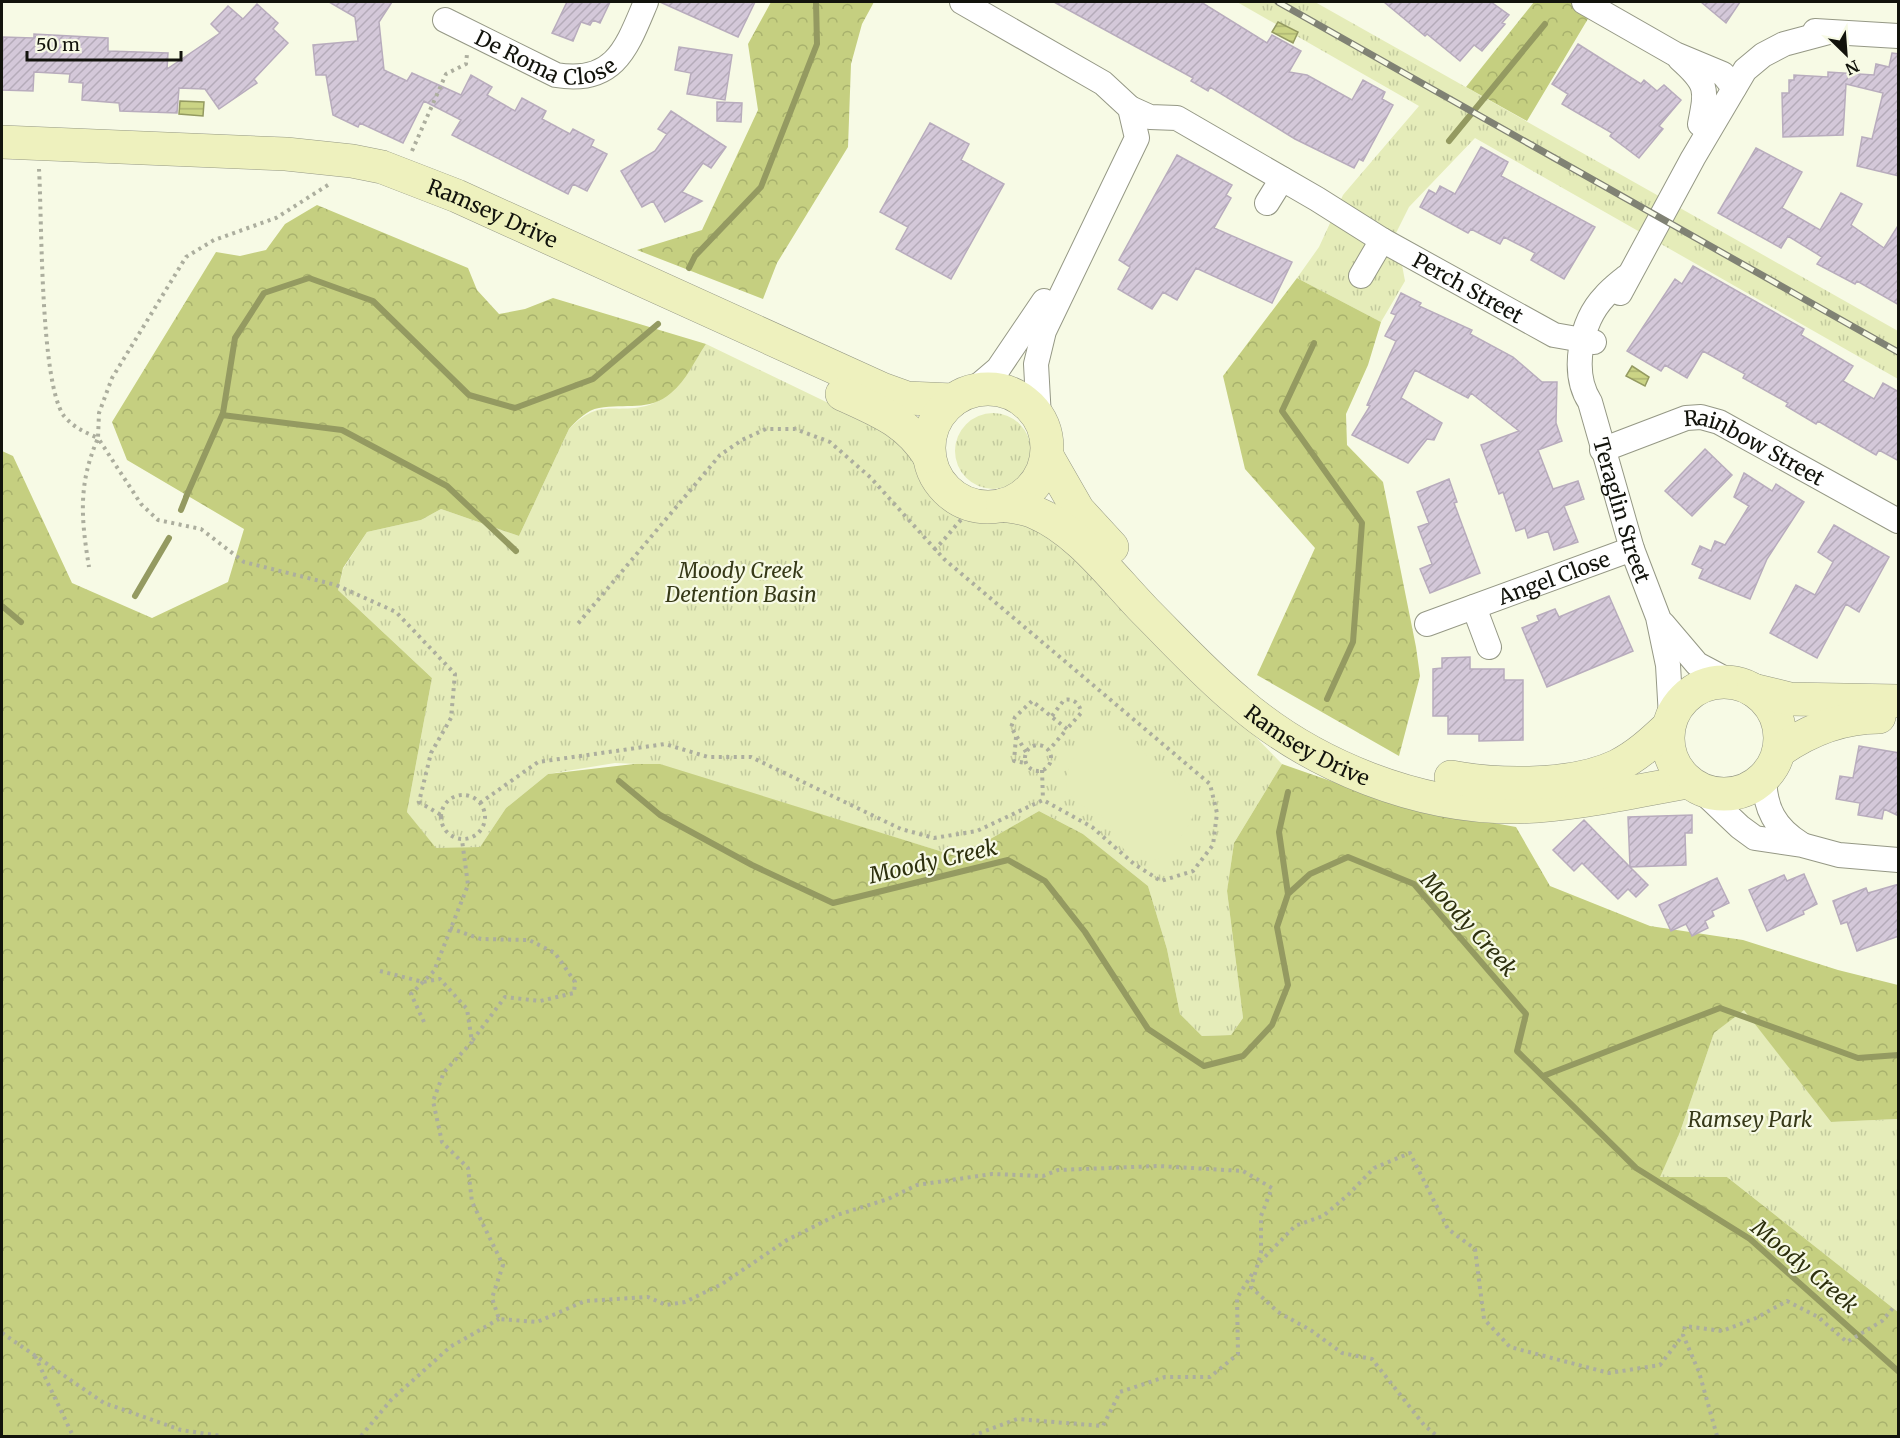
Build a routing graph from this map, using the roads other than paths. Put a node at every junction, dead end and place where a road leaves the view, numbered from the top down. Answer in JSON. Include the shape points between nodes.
{"nodes":[{"id":1,"x":646,"y":2,"type":"edge"},
{"id":2,"x":962,"y":2,"type":"edge"},
{"id":3,"x":1584,"y":2,"type":"edge"},
{"id":4,"x":445,"y":20,"type":"dead end"},
{"id":5,"x":1899,"y":36,"type":"edge"},
{"id":6,"x":1675,"y":54,"type":"junction"},
{"id":7,"x":1730,"y":83,"type":"junction"},
{"id":8,"x":1130,"y":108,"type":"junction"},
{"id":9,"x":1163,"y":117,"type":"junction"},
{"id":10,"x":1700,"y":124,"type":"junction"},
{"id":11,"x":1137,"y":138,"type":"junction"},
{"id":12,"x":2,"y":142,"type":"edge"},
{"id":13,"x":1693,"y":158,"type":"junction"},
{"id":14,"x":2,"y":164,"type":"edge"},
{"id":15,"x":1282,"y":178,"type":"junction"},
{"id":16,"x":1267,"y":202,"type":"dead end"},
{"id":17,"x":1100,"y":216,"type":"junction"},
{"id":18,"x":1382,"y":240,"type":"junction"},
{"id":19,"x":1361,"y":276,"type":"dead end"},
{"id":20,"x":1588,"y":342,"type":"junction"},
{"id":21,"x":962,"y":396,"type":"junction"},
{"id":22,"x":1040,"y":418,"type":"junction"},
{"id":23,"x":1602,"y":450,"type":"junction"},
{"id":24,"x":929,"y":456,"type":"junction"},
{"id":25,"x":1047,"y":456,"type":"junction"},
{"id":26,"x":990,"y":506,"type":"junction"},
{"id":27,"x":1899,"y":521,"type":"edge"},
{"id":28,"x":1632,"y":549,"type":"junction"},
{"id":29,"x":1474,"y":607,"type":"junction"},
{"id":30,"x":1658,"y":617,"type":"junction"},
{"id":31,"x":1427,"y":624,"type":"dead end"},
{"id":32,"x":1489,"y":647,"type":"dead end"},
{"id":33,"x":1742,"y":686,"type":"junction"},
{"id":34,"x":1899,"y":701,"type":"edge"},
{"id":35,"x":1899,"y":717,"type":"edge"},
{"id":36,"x":1670,"y":722,"type":"junction"},
{"id":37,"x":1772,"y":764,"type":"junction"},
{"id":38,"x":1695,"y":787,"type":"junction"},
{"id":39,"x":1802,"y":845,"type":"junction"},
{"id":40,"x":1899,"y":860,"type":"edge"}],
"edges":[{"from":1,"to":4,"type":"street","name":"De Roma Close","via":[[625,51],[602,69],[575,78],[555,75]]},
{"from":2,"to":8,"type":"street","via":[[1103,83]]},
{"from":3,"to":6,"type":"street"},
{"from":5,"to":7,"type":"street","via":[[1829,32],[1794,40],[1763,55]]},
{"from":6,"to":7,"type":"street","via":[[1706,65]]},
{"from":6,"to":10,"type":"street","via":[[1704,85],[1706,97]]},
{"from":7,"to":10,"type":"street","name":"Teraglin Street"},
{"from":7,"to":13,"type":"street","name":"Teraglin Street"},
{"from":8,"to":9,"type":"street","name":"Perch Street","via":[[1150,117]]},
{"from":8,"to":11,"type":"street"},
{"from":9,"to":11,"type":"street"},
{"from":9,"to":15,"type":"street","name":"Perch Street","via":[[1177,118]]},
{"from":10,"to":13,"type":"street","name":"Teraglin Street"},
{"from":11,"to":17,"type":"street"},
{"from":12,"to":21,"type":"main road","name":"Ramsey Drive","via":[[286,154],[382,167],[458,196],[882,389],[907,398]]},
{"from":13,"to":20,"type":"street","name":"Teraglin Street","via":[[1626,277],[1603,297],[1590,318]]},
{"from":14,"to":24,"type":"main road","name":"Ramsey Drive","via":[[286,175],[382,190],[454,217],[874,408],[916,435]]},
{"from":15,"to":16,"type":"street"},
{"from":15,"to":18,"type":"street","name":"Perch Street"},
{"from":17,"to":21,"type":"street","via":[[998,369]]},
{"from":17,"to":22,"type":"street","via":[[1044,331],[1036,364]]},
{"from":18,"to":19,"type":"street"},
{"from":18,"to":20,"type":"street","name":"Perch Street","via":[[1554,335]]},
{"from":20,"to":23,"type":"street","name":"Teraglin Street","via":[[1582,389],[1590,402]]},
{"from":21,"to":22,"type":"main road","via":[[990,389],[1010,393],[1027,403]]},
{"from":21,"to":24,"type":"main road","via":[[934,425]]},
{"from":22,"to":25,"type":"main road","via":[[1047,436]]},
{"from":23,"to":27,"type":"street","name":"Rainbow Street","via":[[1686,418],[1701,417],[1719,422]]},
{"from":23,"to":28,"type":"street","name":"Teraglin Street"},
{"from":24,"to":26,"type":"main road","via":[[935,475],[947,491],[964,502]]},
{"from":25,"to":26,"type":"main road","via":[[1033,488],[1019,499]]},
{"from":25,"to":36,"type":"main road","name":"Ramsey Drive","via":[[1077,510],[1226,665],[1284,712],[1352,750],[1392,765],[1444,776],[1528,782],[1584,776],[1615,767],[1644,749]]},
{"from":26,"to":38,"type":"main road","name":"Ramsey Drive","via":[[1033,511],[1067,532],[1240,704],[1310,752],[1348,770],[1420,795],[1515,807]]},
{"from":28,"to":29,"type":"street","name":"Angel Close"},
{"from":28,"to":30,"type":"street","name":"Teraglin Street"},
{"from":29,"to":31,"type":"street","name":"Angel Close"},
{"from":29,"to":32,"type":"street","name":"Angel Close"},
{"from":30,"to":33,"type":"street","name":"Teraglin Street","via":[[1697,664]]},
{"from":30,"to":36,"type":"street","name":"Teraglin Street","via":[[1668,665]]},
{"from":33,"to":34,"type":"main road","via":[[1790,699]]},
{"from":33,"to":36,"type":"main road","via":[[1716,682],[1689,694],[1678,704]]},
{"from":33,"to":37,"type":"main road","via":[[1767,701],[1776,716],[1780,734]]},
{"from":35,"to":37,"type":"main road","via":[[1837,722],[1812,732]]},
{"from":36,"to":38,"type":"main road","via":[[1670,757]]},
{"from":37,"to":38,"type":"main road","via":[[1751,788],[1735,794]]},
{"from":37,"to":39,"type":"street","via":[[1768,805],[1776,824]]},
{"from":38,"to":39,"type":"street","via":[[1755,838]]},
{"from":39,"to":40,"type":"street","via":[[1839,855]]}]}
